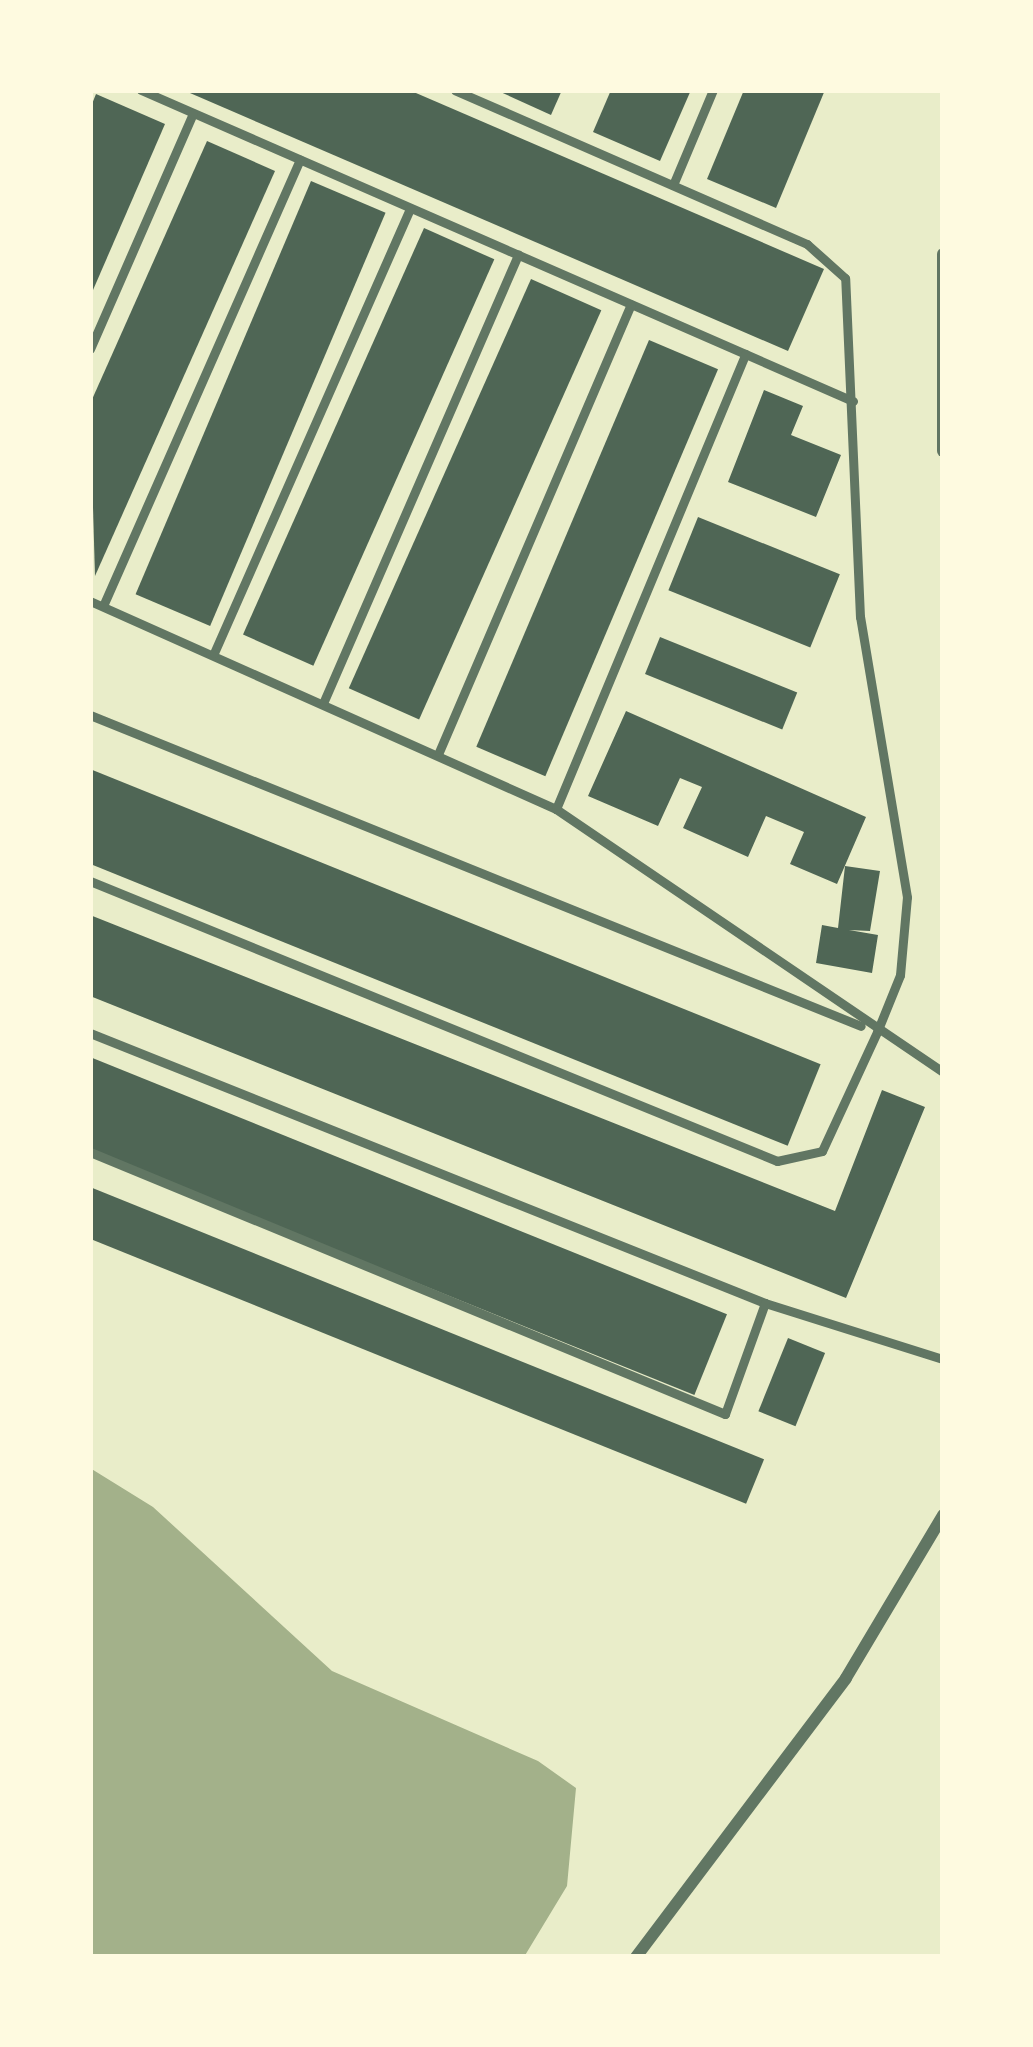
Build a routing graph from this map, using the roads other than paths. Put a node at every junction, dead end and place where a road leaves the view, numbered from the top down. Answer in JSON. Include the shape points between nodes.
{"nodes":[{"id":1,"x":141,"y":90,"type":"edge"},
{"id":2,"x":455,"y":90,"type":"edge"},
{"id":3,"x":712,"y":90,"type":"edge"},
{"id":4,"x":193,"y":113,"type":"junction"},
{"id":5,"x":300,"y":159,"type":"junction"},
{"id":6,"x":673,"y":185,"type":"junction"},
{"id":7,"x":410,"y":208,"type":"junction"},
{"id":8,"x":518,"y":254,"type":"junction"},
{"id":9,"x":943,"y":254,"type":"edge"},
{"id":10,"x":631,"y":304,"type":"junction"},
{"id":11,"x":90,"y":349,"type":"edge"},
{"id":12,"x":745,"y":354,"type":"junction"},
{"id":13,"x":853,"y":401,"type":"junction"},
{"id":14,"x":943,"y":451,"type":"edge"},
{"id":15,"x":90,"y":601,"type":"edge"},
{"id":16,"x":103,"y":606,"type":"junction"},
{"id":17,"x":214,"y":653,"type":"junction"},
{"id":18,"x":324,"y":701,"type":"junction"},
{"id":19,"x":90,"y":715,"type":"edge"},
{"id":20,"x":439,"y":752,"type":"junction"},
{"id":21,"x":556,"y":809,"type":"junction"},
{"id":22,"x":90,"y":881,"type":"edge"},
{"id":23,"x":90,"y":1033,"type":"edge"},
{"id":24,"x":878,"y":1033,"type":"junction"},
{"id":25,"x":943,"y":1072,"type":"edge"},
{"id":26,"x":90,"y":1152,"type":"edge"},
{"id":27,"x":765,"y":1303,"type":"junction"},
{"id":28,"x":943,"y":1358,"type":"edge"},
{"id":29,"x":943,"y":1515,"type":"edge"},
{"id":30,"x":636,"y":1957,"type":"edge"}],
"edges":[{"from":1,"to":4,"type":"lane"},
{"from":2,"to":6,"type":"lane"},
{"from":3,"to":6,"type":"lane"},
{"from":4,"to":5,"type":"lane"},
{"from":4,"to":11,"type":"lane"},
{"from":5,"to":7,"type":"lane"},
{"from":5,"to":16,"type":"lane"},
{"from":6,"to":13,"type":"lane","via":[[828,257],[845,278]]},
{"from":7,"to":8,"type":"lane"},
{"from":7,"to":17,"type":"lane"},
{"from":8,"to":10,"type":"lane"},
{"from":8,"to":18,"type":"lane"},
{"from":9,"to":14,"type":"street"},
{"from":10,"to":12,"type":"lane"},
{"from":10,"to":20,"type":"lane"},
{"from":12,"to":13,"type":"lane"},
{"from":12,"to":21,"type":"lane"},
{"from":13,"to":24,"type":"lane","via":[[860,617],[907,897],[900,975]]},
{"from":15,"to":16,"type":"lane"},
{"from":16,"to":17,"type":"lane"},
{"from":17,"to":18,"type":"lane"},
{"from":18,"to":20,"type":"lane"},
{"from":19,"to":24,"type":"lane"},
{"from":20,"to":21,"type":"lane"},
{"from":21,"to":24,"type":"lane","via":[[683,890]]},
{"from":22,"to":24,"type":"lane","via":[[776,1161],[801,1162],[822,1151]]},
{"from":23,"to":27,"type":"lane"},
{"from":24,"to":25,"type":"lane"},
{"from":26,"to":27,"type":"lane","via":[[725,1414]]},
{"from":27,"to":28,"type":"lane"},
{"from":29,"to":30,"type":"street","via":[[846,1678]]}]}
